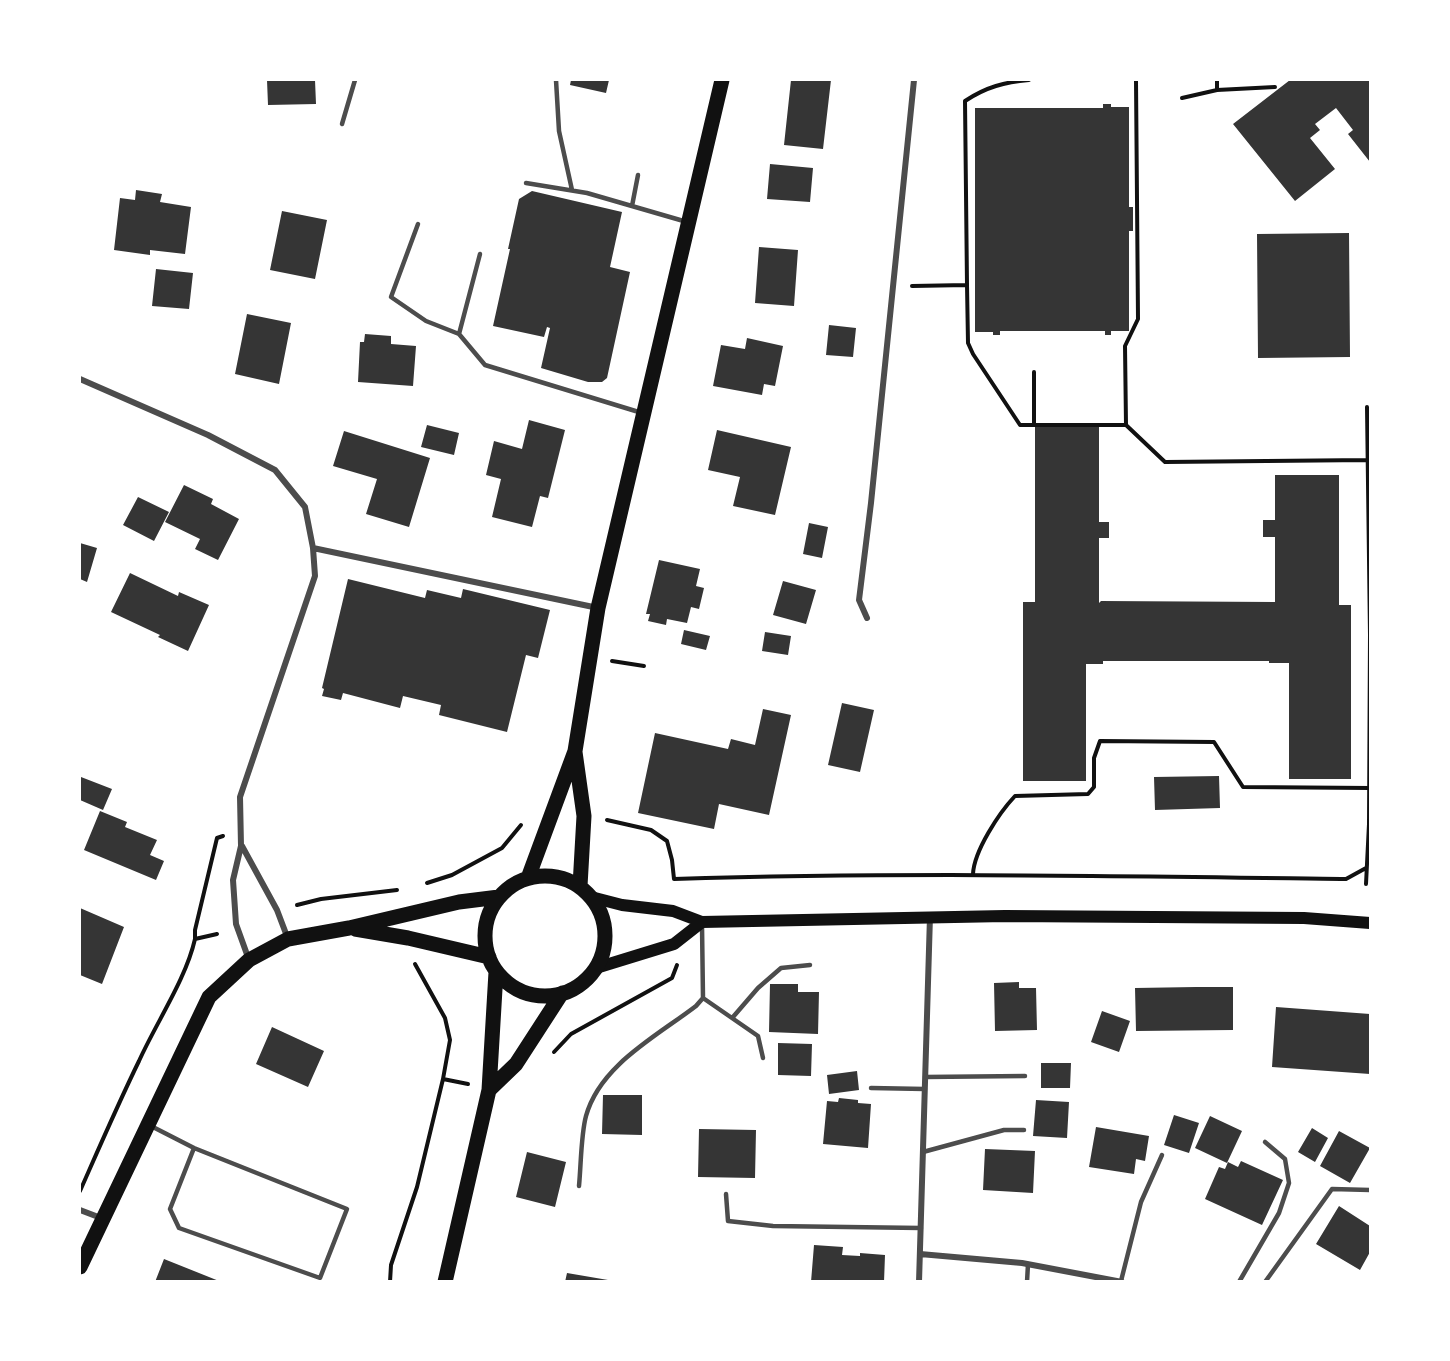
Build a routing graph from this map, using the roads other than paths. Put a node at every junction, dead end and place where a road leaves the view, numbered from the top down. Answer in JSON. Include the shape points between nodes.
{"nodes":[{"id":1,"x":355,"y":80,"type":"edge"},
{"id":2,"x":556,"y":80,"type":"edge"},
{"id":3,"x":722,"y":80,"type":"edge"},
{"id":4,"x":914,"y":80,"type":"edge"},
{"id":5,"x":342,"y":124,"type":"dead end"},
{"id":6,"x":638,"y":175,"type":"dead end"},
{"id":7,"x":526,"y":183,"type":"dead end"},
{"id":8,"x":572,"y":190,"type":"junction"},
{"id":9,"x":632,"y":206,"type":"junction"},
{"id":10,"x":690,"y":223,"type":"junction"},
{"id":11,"x":418,"y":224,"type":"dead end"},
{"id":12,"x":480,"y":254,"type":"dead end"},
{"id":13,"x":459,"y":334,"type":"junction"},
{"id":14,"x":80,"y":379,"type":"edge"},
{"id":15,"x":645,"y":414,"type":"junction"},
{"id":16,"x":313,"y":548,"type":"junction"},
{"id":17,"x":598,"y":608,"type":"junction"},
{"id":18,"x":867,"y":618,"type":"dead end"},
{"id":19,"x":575,"y":751,"type":"junction"},
{"id":20,"x":241,"y":846,"type":"junction"},
{"id":21,"x":528,"y":878,"type":"junction"},
{"id":22,"x":585,"y":891,"type":"junction"},
{"id":23,"x":499,"y":897,"type":"junction"},
{"id":24,"x":930,"y":916,"type":"junction"},
{"id":25,"x":702,"y":922,"type":"junction"},
{"id":26,"x":1371,"y":923,"type":"edge"},
{"id":27,"x":349,"y":928,"type":"junction"},
{"id":28,"x":288,"y":939,"type":"junction"},
{"id":29,"x":489,"y":957,"type":"junction"},
{"id":30,"x":249,"y":960,"type":"junction"},
{"id":31,"x":810,"y":965,"type":"dead end"},
{"id":32,"x":596,"y":968,"type":"junction"},
{"id":33,"x":496,"y":972,"type":"junction"},
{"id":34,"x":562,"y":993,"type":"junction"},
{"id":35,"x":703,"y":998,"type":"junction"},
{"id":36,"x":733,"y":1017,"type":"junction"},
{"id":37,"x":763,"y":1059,"type":"dead end"},
{"id":38,"x":1025,"y":1076,"type":"dead end"},
{"id":39,"x":925,"y":1077,"type":"junction"},
{"id":40,"x":871,"y":1088,"type":"dead end"},
{"id":41,"x":925,"y":1089,"type":"junction"},
{"id":42,"x":489,"y":1090,"type":"junction"},
{"id":43,"x":147,"y":1124,"type":"junction"},
{"id":44,"x":1024,"y":1130,"type":"dead end"},
{"id":45,"x":1264,"y":1142,"type":"dead end"},
{"id":46,"x":194,"y":1148,"type":"junction"},
{"id":47,"x":923,"y":1152,"type":"junction"},
{"id":48,"x":1162,"y":1155,"type":"dead end"},
{"id":49,"x":579,"y":1185,"type":"dead end"},
{"id":50,"x":1371,"y":1190,"type":"edge"},
{"id":51,"x":726,"y":1194,"type":"dead end"},
{"id":52,"x":80,"y":1210,"type":"edge"},
{"id":53,"x":101,"y":1218,"type":"junction"},
{"id":54,"x":921,"y":1228,"type":"junction"},
{"id":55,"x":920,"y":1254,"type":"junction"},
{"id":56,"x":1028,"y":1264,"type":"junction"},
{"id":57,"x":80,"y":1267,"type":"edge"},
{"id":58,"x":445,"y":1281,"type":"edge"},
{"id":59,"x":919,"y":1281,"type":"edge"},
{"id":60,"x":1027,"y":1281,"type":"edge"},
{"id":61,"x":1121,"y":1281,"type":"edge"},
{"id":62,"x":1239,"y":1281,"type":"edge"},
{"id":63,"x":1266,"y":1281,"type":"edge"}],
"edges":[{"from":1,"to":5,"type":"lane"},
{"from":2,"to":8,"type":"lane","via":[[559,131]]},
{"from":3,"to":10,"type":"main road"},
{"from":4,"to":18,"type":"street","via":[[859,600]]},
{"from":6,"to":9,"type":"lane"},
{"from":7,"to":8,"type":"lane"},
{"from":8,"to":9,"type":"lane"},
{"from":9,"to":10,"type":"lane"},
{"from":10,"to":15,"type":"main road"},
{"from":11,"to":13,"type":"lane","via":[[391,297],[426,321]]},
{"from":12,"to":13,"type":"lane"},
{"from":13,"to":15,"type":"lane","via":[[485,365]]},
{"from":14,"to":16,"type":"street","via":[[208,435],[275,470],[305,507]]},
{"from":15,"to":17,"type":"main road"},
{"from":16,"to":17,"type":"street"},
{"from":16,"to":20,"type":"street","via":[[315,576],[240,797]]},
{"from":17,"to":19,"type":"main road"},
{"from":19,"to":21,"type":"main road"},
{"from":19,"to":22,"type":"main road","via":[[584,816]]},
{"from":20,"to":28,"type":"street","via":[[277,910]]},
{"from":20,"to":30,"type":"street","via":[[233,880],[236,924]]},
{"from":21,"to":22,"type":"main road","via":[[564,878]]},
{"from":21,"to":23,"type":"main road"},
{"from":22,"to":25,"type":"main road","via":[[622,905],[673,911]]},
{"from":22,"to":32,"type":"main road","via":[[603,919],[605,944]]},
{"from":23,"to":27,"type":"main road","via":[[459,902]]},
{"from":23,"to":29,"type":"main road","via":[[486,926]]},
{"from":24,"to":25,"type":"main road"},
{"from":24,"to":26,"type":"main road","via":[[1304,918]]},
{"from":24,"to":39,"type":"street"},
{"from":25,"to":32,"type":"main road","via":[[674,944]]},
{"from":25,"to":35,"type":"lane"},
{"from":27,"to":28,"type":"main road"},
{"from":27,"to":29,"type":"main road"},
{"from":28,"to":30,"type":"main road"},
{"from":29,"to":33,"type":"main road"},
{"from":30,"to":43,"type":"main road","via":[[208,997]]},
{"from":31,"to":36,"type":"lane","via":[[781,968]]},
{"from":32,"to":34,"type":"main road","via":[[581,984]]},
{"from":33,"to":34,"type":"main road","via":[[515,988],[538,996]]},
{"from":33,"to":42,"type":"main road"},
{"from":34,"to":42,"type":"main road","via":[[516,1064]]},
{"from":35,"to":36,"type":"lane"},
{"from":35,"to":49,"type":"lane","via":[[627,1056],[598,1087],[585,1117]]},
{"from":36,"to":37,"type":"lane","via":[[758,1036]]},
{"from":38,"to":39,"type":"lane"},
{"from":39,"to":41,"type":"street"},
{"from":40,"to":41,"type":"lane"},
{"from":41,"to":47,"type":"street"},
{"from":42,"to":58,"type":"main road"},
{"from":43,"to":46,"type":"lane"},
{"from":43,"to":53,"type":"main road"},
{"from":44,"to":47,"type":"lane","via":[[1004,1130]]},
{"from":45,"to":62,"type":"lane","via":[[1285,1159],[1289,1183],[1279,1213]]},
{"from":46,"to":46,"type":"lane","via":[[170,1209],[179,1228],[320,1278],[347,1209]]},
{"from":47,"to":54,"type":"street"},
{"from":48,"to":61,"type":"lane","via":[[1141,1202]]},
{"from":50,"to":63,"type":"lane","via":[[1332,1189]]},
{"from":51,"to":54,"type":"lane","via":[[728,1221],[772,1226]]},
{"from":52,"to":53,"type":"street"},
{"from":53,"to":57,"type":"main road"},
{"from":54,"to":55,"type":"street"},
{"from":55,"to":56,"type":"street"},
{"from":55,"to":59,"type":"street"},
{"from":56,"to":60,"type":"lane"},
{"from":56,"to":61,"type":"street"}]}
